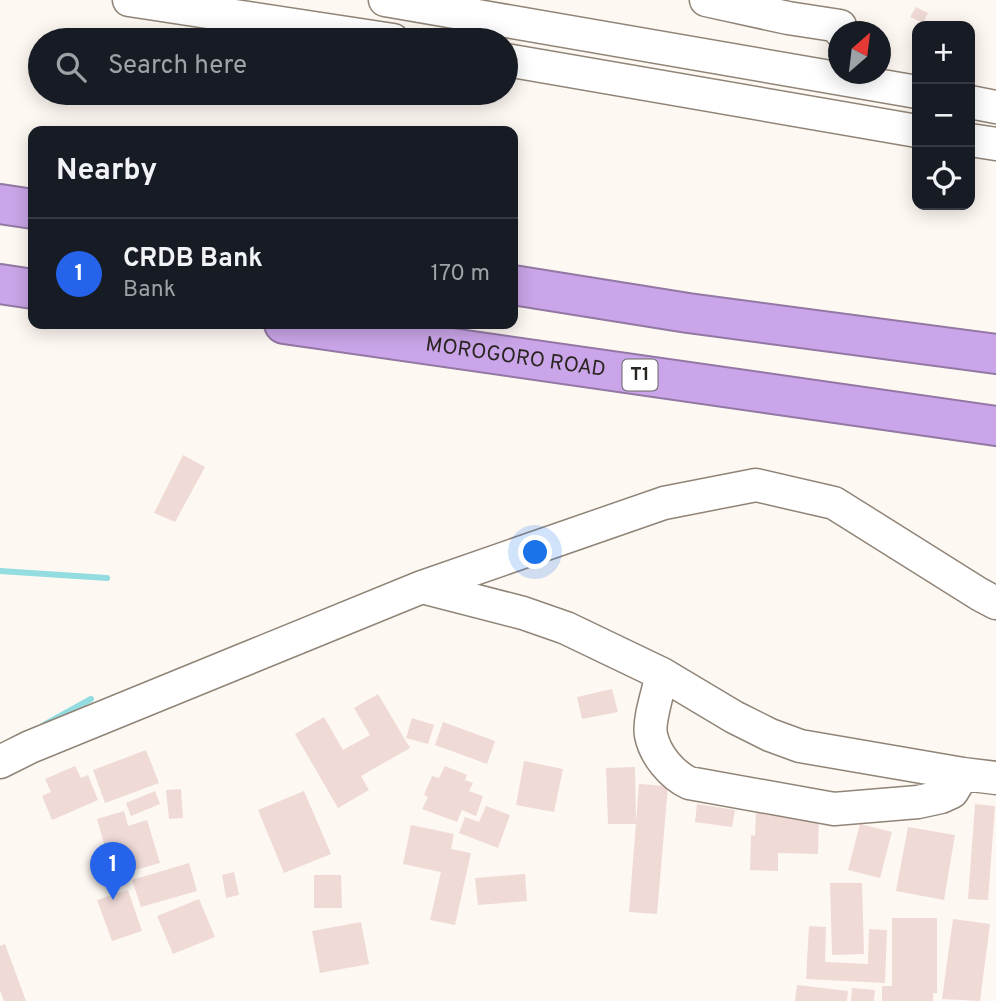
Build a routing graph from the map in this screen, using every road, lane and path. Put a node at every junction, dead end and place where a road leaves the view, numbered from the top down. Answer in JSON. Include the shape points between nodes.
{"nodes":[{"id":1,"x":129,"y":0,"type":"edge"},
{"id":2,"x":385,"y":0,"type":"edge"},
{"id":3,"x":706,"y":0,"type":"edge"},
{"id":4,"x":421,"y":2,"type":"edge"},
{"id":5,"x":821,"y":18,"type":"edge"},
{"id":6,"x":314,"y":28,"type":"edge"},
{"id":7,"x":518,"y":62,"type":"edge"},
{"id":8,"x":828,"y":73,"type":"edge"},
{"id":9,"x":881,"y":84,"type":"edge"},
{"id":10,"x":912,"y":91,"type":"edge"},
{"id":11,"x":975,"y":103,"type":"edge"},
{"id":12,"x":996,"y":107,"type":"edge"},
{"id":13,"x":912,"y":130,"type":"edge"},
{"id":14,"x":975,"y":141,"type":"edge"},
{"id":15,"x":996,"y":144,"type":"edge"},
{"id":16,"x":0,"y":204,"type":"edge"},
{"id":17,"x":28,"y":208,"type":"edge"},
{"id":18,"x":0,"y":284,"type":"edge"},
{"id":19,"x":518,"y":286,"type":"edge"},
{"id":20,"x":28,"y":288,"type":"edge"},
{"id":21,"x":319,"y":329,"type":"edge"},
{"id":22,"x":996,"y":354,"type":"edge"},
{"id":23,"x":996,"y":426,"type":"edge"},
{"id":24,"x":422,"y":587,"type":"junction"},
{"id":25,"x":996,"y":603,"type":"edge"},
{"id":26,"x":662,"y":674,"type":"junction"},
{"id":27,"x":0,"y":762,"type":"edge"},
{"id":28,"x":963,"y":774,"type":"junction"},
{"id":29,"x":996,"y":778,"type":"edge"}],
"edges":[{"from":1,"to":6,"type":"street"},
{"from":2,"to":4,"type":"street"},
{"from":3,"to":5,"type":"street"},
{"from":4,"to":8,"type":"street"},
{"from":7,"to":13,"type":"street"},
{"from":9,"to":10,"type":"street"},
{"from":11,"to":12,"type":"street"},
{"from":14,"to":15,"type":"street"},
{"from":16,"to":17,"type":"highway"},
{"from":18,"to":20,"type":"highway"},
{"from":19,"to":22,"type":"highway"},
{"from":21,"to":23,"type":"highway","name":"MOROGORO ROAD","number":"T1"},
{"from":24,"to":25,"type":"street","via":[[664,503],[756,485],[834,503]]},
{"from":24,"to":26,"type":"street","via":[[566,628]]},
{"from":24,"to":27,"type":"street"},
{"from":26,"to":28,"type":"street","via":[[734,717],[800,746]]},
{"from":26,"to":28,"type":"street","via":[[650,734],[669,768],[689,783],[834,809],[941,797],[952,792]]},
{"from":28,"to":29,"type":"street"}]}
